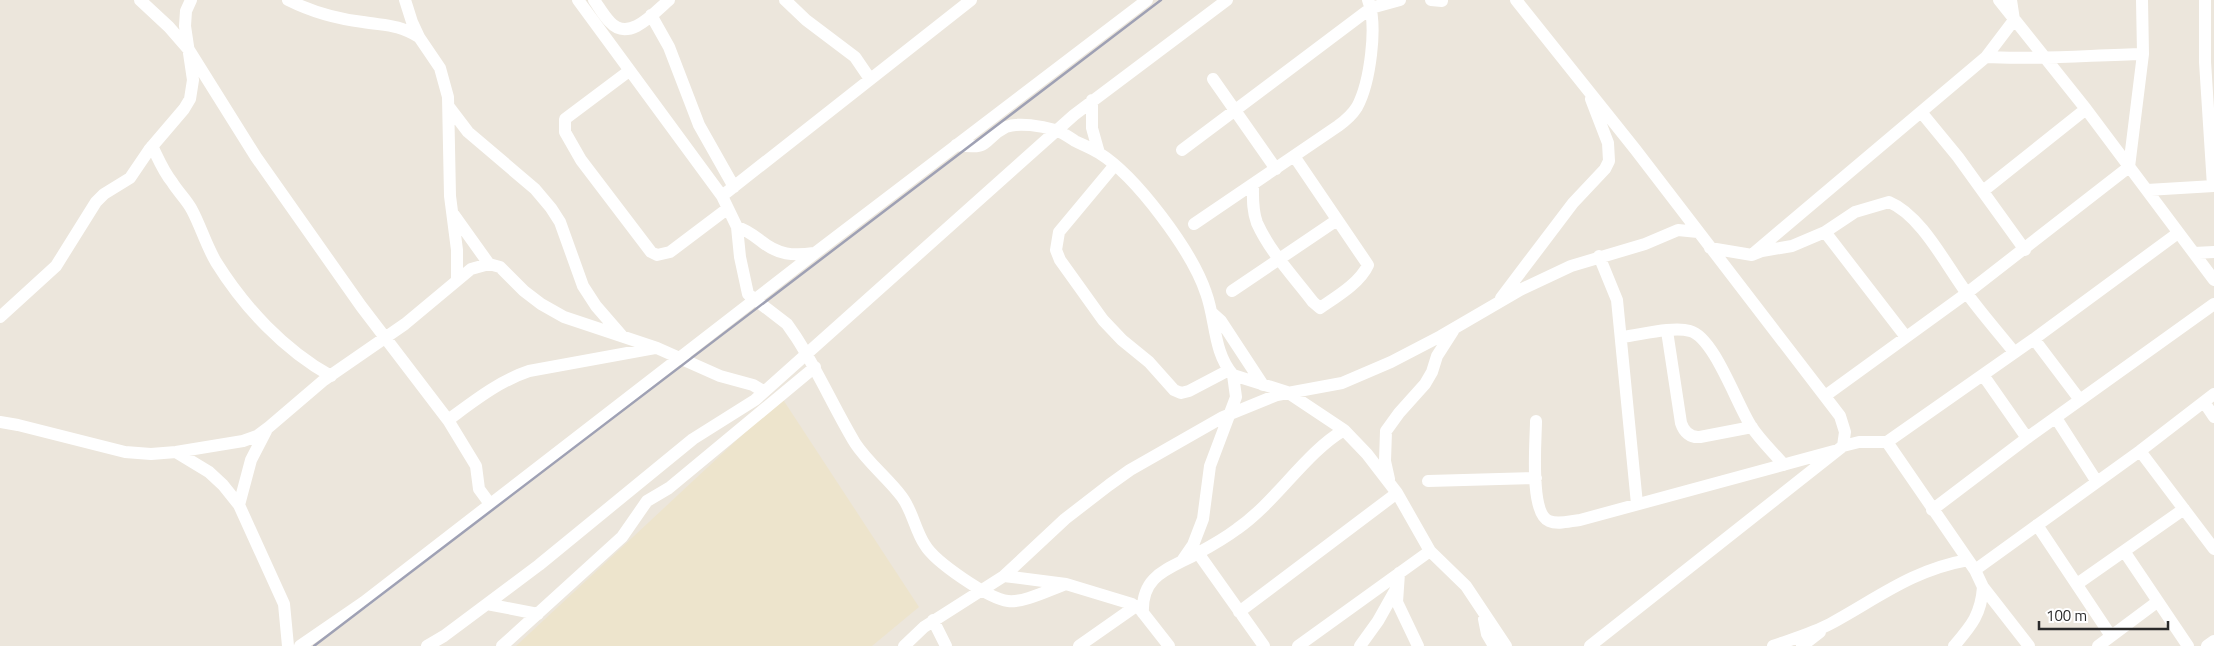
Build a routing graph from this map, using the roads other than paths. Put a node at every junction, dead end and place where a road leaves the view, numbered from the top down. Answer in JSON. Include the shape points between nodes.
{"nodes":[{"id":1,"x":140,"y":0,"type":"edge"},
{"id":2,"x":191,"y":0,"type":"edge"},
{"id":3,"x":288,"y":0,"type":"edge"},
{"id":4,"x":405,"y":0,"type":"edge"},
{"id":5,"x":578,"y":0,"type":"edge"},
{"id":6,"x":594,"y":0,"type":"edge"},
{"id":7,"x":669,"y":0,"type":"edge"},
{"id":8,"x":785,"y":0,"type":"edge"},
{"id":9,"x":971,"y":0,"type":"edge"},
{"id":10,"x":1147,"y":0,"type":"edge"},
{"id":11,"x":1227,"y":0,"type":"edge"},
{"id":12,"x":1400,"y":0,"type":"edge"},
{"id":13,"x":1516,"y":0,"type":"edge"},
{"id":14,"x":1999,"y":0,"type":"edge"},
{"id":15,"x":2011,"y":0,"type":"edge"},
{"id":16,"x":2142,"y":0,"type":"edge"},
{"id":17,"x":2205,"y":0,"type":"edge"},
{"id":18,"x":1370,"y":4,"type":"edge"},
{"id":19,"x":651,"y":15,"type":"junction"},
{"id":20,"x":2014,"y":20,"type":"junction"},
{"id":21,"x":419,"y":37,"type":"junction"},
{"id":22,"x":189,"y":50,"type":"junction"},
{"id":23,"x":2143,"y":54,"type":"junction"},
{"id":24,"x":2044,"y":56,"type":"junction"},
{"id":25,"x":1986,"y":57,"type":"junction"},
{"id":26,"x":2210,"y":62,"type":"edge"},
{"id":27,"x":629,"y":71,"type":"junction"},
{"id":28,"x":1213,"y":79,"type":"dead end"},
{"id":29,"x":870,"y":80,"type":"junction"},
{"id":30,"x":1588,"y":90,"type":"junction"},
{"id":31,"x":1092,"y":100,"type":"junction"},
{"id":32,"x":449,"y":107,"type":"junction"},
{"id":33,"x":2086,"y":109,"type":"junction"},
{"id":34,"x":1236,"y":110,"type":"junction"},
{"id":35,"x":1920,"y":112,"type":"junction"},
{"id":36,"x":2211,"y":126,"type":"edge"},
{"id":37,"x":1056,"y":130,"type":"junction"},
{"id":38,"x":956,"y":145,"type":"junction"},
{"id":39,"x":152,"y":146,"type":"junction"},
{"id":40,"x":1182,"y":150,"type":"dead end"},
{"id":41,"x":1099,"y":153,"type":"junction"},
{"id":42,"x":1294,"y":156,"type":"junction"},
{"id":43,"x":1114,"y":166,"type":"junction"},
{"id":44,"x":2130,"y":167,"type":"junction"},
{"id":45,"x":1276,"y":169,"type":"junction"},
{"id":46,"x":1253,"y":184,"type":"junction"},
{"id":47,"x":2214,"y":186,"type":"edge"},
{"id":48,"x":734,"y":187,"type":"junction"},
{"id":49,"x":2147,"y":190,"type":"junction"},
{"id":50,"x":1983,"y":192,"type":"junction"},
{"id":51,"x":722,"y":196,"type":"junction"},
{"id":52,"x":726,"y":209,"type":"junction"},
{"id":53,"x":453,"y":214,"type":"junction"},
{"id":54,"x":1337,"y":220,"type":"junction"},
{"id":55,"x":1194,"y":224,"type":"dead end"},
{"id":56,"x":737,"y":227,"type":"junction"},
{"id":57,"x":1698,"y":232,"type":"junction"},
{"id":58,"x":1825,"y":232,"type":"junction"},
{"id":59,"x":2178,"y":233,"type":"junction"},
{"id":60,"x":1710,"y":248,"type":"junction"},
{"id":61,"x":2024,"y":250,"type":"junction"},
{"id":62,"x":816,"y":252,"type":"junction"},
{"id":63,"x":2214,"y":252,"type":"edge"},
{"id":64,"x":2194,"y":253,"type":"junction"},
{"id":65,"x":1752,"y":255,"type":"junction"},
{"id":66,"x":1599,"y":256,"type":"junction"},
{"id":67,"x":1280,"y":259,"type":"junction"},
{"id":68,"x":489,"y":264,"type":"junction"},
{"id":69,"x":456,"y":280,"type":"junction"},
{"id":70,"x":2214,"y":280,"type":"edge"},
{"id":71,"x":1232,"y":291,"type":"dead end"},
{"id":72,"x":1967,"y":293,"type":"junction"},
{"id":73,"x":755,"y":300,"type":"junction"},
{"id":74,"x":1496,"y":304,"type":"junction"},
{"id":75,"x":2214,"y":304,"type":"edge"},
{"id":76,"x":1212,"y":312,"type":"junction"},
{"id":77,"x":0,"y":317,"type":"edge"},
{"id":78,"x":1456,"y":327,"type":"junction"},
{"id":79,"x":1668,"y":331,"type":"junction"},
{"id":80,"x":623,"y":337,"type":"junction"},
{"id":81,"x":1622,"y":337,"type":"junction"},
{"id":82,"x":1906,"y":337,"type":"junction"},
{"id":83,"x":386,"y":338,"type":"junction"},
{"id":84,"x":2034,"y":339,"type":"junction"},
{"id":85,"x":657,"y":348,"type":"junction"},
{"id":86,"x":2014,"y":352,"type":"junction"},
{"id":87,"x":807,"y":354,"type":"junction"},
{"id":88,"x":680,"y":358,"type":"junction"},
{"id":89,"x":814,"y":367,"type":"junction"},
{"id":90,"x":1231,"y":372,"type":"junction"},
{"id":91,"x":1984,"y":375,"type":"junction"},
{"id":92,"x":330,"y":376,"type":"junction"},
{"id":93,"x":1264,"y":386,"type":"junction"},
{"id":94,"x":763,"y":391,"type":"junction"},
{"id":95,"x":1287,"y":392,"type":"junction"},
{"id":96,"x":1825,"y":396,"type":"junction"},
{"id":97,"x":2209,"y":398,"type":"edge"},
{"id":98,"x":2080,"y":400,"type":"junction"},
{"id":99,"x":1232,"y":413,"type":"junction"},
{"id":100,"x":2214,"y":417,"type":"edge"},
{"id":101,"x":2056,"y":418,"type":"junction"},
{"id":102,"x":448,"y":420,"type":"junction"},
{"id":103,"x":1536,"y":421,"type":"dead end"},
{"id":104,"x":0,"y":422,"type":"edge"},
{"id":105,"x":269,"y":427,"type":"junction"},
{"id":106,"x":1752,"y":427,"type":"junction"},
{"id":107,"x":1344,"y":430,"type":"junction"},
{"id":108,"x":2028,"y":438,"type":"junction"},
{"id":109,"x":1887,"y":442,"type":"junction"},
{"id":110,"x":1841,"y":448,"type":"junction"},
{"id":111,"x":2140,"y":451,"type":"junction"},
{"id":112,"x":176,"y":452,"type":"junction"},
{"id":113,"x":1784,"y":465,"type":"junction"},
{"id":114,"x":1536,"y":478,"type":"junction"},
{"id":115,"x":1428,"y":482,"type":"dead end"},
{"id":116,"x":2097,"y":482,"type":"junction"},
{"id":117,"x":1394,"y":489,"type":"junction"},
{"id":118,"x":490,"y":504,"type":"junction"},
{"id":119,"x":1637,"y":504,"type":"junction"},
{"id":120,"x":239,"y":505,"type":"junction"},
{"id":121,"x":2184,"y":509,"type":"junction"},
{"id":122,"x":1932,"y":510,"type":"junction"},
{"id":123,"x":2038,"y":524,"type":"junction"},
{"id":124,"x":2214,"y":549,"type":"edge"},
{"id":125,"x":1430,"y":551,"type":"junction"},
{"id":126,"x":2124,"y":551,"type":"junction"},
{"id":127,"x":1198,"y":554,"type":"junction"},
{"id":128,"x":1182,"y":561,"type":"junction"},
{"id":129,"x":1971,"y":565,"type":"junction"},
{"id":130,"x":1399,"y":573,"type":"junction"},
{"id":131,"x":1004,"y":576,"type":"junction"},
{"id":132,"x":1066,"y":584,"type":"junction"},
{"id":133,"x":2077,"y":584,"type":"junction"},
{"id":134,"x":1397,"y":587,"type":"junction"},
{"id":135,"x":1983,"y":587,"type":"junction"},
{"id":136,"x":984,"y":589,"type":"junction"},
{"id":137,"x":2157,"y":602,"type":"junction"},
{"id":138,"x":487,"y":604,"type":"junction"},
{"id":139,"x":1140,"y":609,"type":"junction"},
{"id":140,"x":1483,"y":611,"type":"junction"},
{"id":141,"x":1239,"y":612,"type":"junction"},
{"id":142,"x":538,"y":614,"type":"junction"},
{"id":143,"x":933,"y":620,"type":"junction"},
{"id":144,"x":1829,"y":624,"type":"junction"},
{"id":145,"x":2111,"y":636,"type":"junction"},
{"id":146,"x":2214,"y":641,"type":"edge"},
{"id":147,"x":1412,"y":644,"type":"edge"},
{"id":148,"x":288,"y":646,"type":"edge"},
{"id":149,"x":300,"y":646,"type":"edge"},
{"id":150,"x":427,"y":646,"type":"edge"},
{"id":151,"x":502,"y":646,"type":"edge"},
{"id":152,"x":904,"y":646,"type":"edge"},
{"id":153,"x":946,"y":646,"type":"edge"},
{"id":154,"x":1079,"y":646,"type":"edge"},
{"id":155,"x":1169,"y":646,"type":"edge"},
{"id":156,"x":1264,"y":646,"type":"edge"},
{"id":157,"x":1298,"y":646,"type":"edge"},
{"id":158,"x":1360,"y":646,"type":"edge"},
{"id":159,"x":1494,"y":646,"type":"edge"},
{"id":160,"x":1506,"y":646,"type":"edge"},
{"id":161,"x":1590,"y":646,"type":"edge"},
{"id":162,"x":1773,"y":646,"type":"edge"},
{"id":163,"x":1802,"y":646,"type":"edge"},
{"id":164,"x":1954,"y":646,"type":"edge"},
{"id":165,"x":2028,"y":646,"type":"edge"},
{"id":166,"x":2098,"y":646,"type":"edge"},
{"id":167,"x":2188,"y":646,"type":"edge"},
{"id":168,"x":2207,"y":646,"type":"edge"}],
"edges":[{"from":1,"to":22,"type":"street","via":[[169,26]]},
{"from":2,"to":22,"type":"street","via":[[185,26]]},
{"from":3,"to":21,"type":"street","via":[[332,16],[404,28]]},
{"from":4,"to":21,"type":"street"},
{"from":5,"to":27,"type":"street"},
{"from":6,"to":19,"type":"street","via":[[618,28],[638,26]]},
{"from":7,"to":19,"type":"street"},
{"from":8,"to":29,"type":"street","via":[[855,57]]},
{"from":9,"to":29,"type":"street"},
{"from":10,"to":38,"type":"street"},
{"from":11,"to":31,"type":"street"},
{"from":12,"to":18,"type":"street"},
{"from":13,"to":30,"type":"street"},
{"from":14,"to":20,"type":"street"},
{"from":15,"to":20,"type":"street"},
{"from":16,"to":23,"type":"street"},
{"from":17,"to":26,"type":"street"},
{"from":18,"to":34,"type":"street"},
{"from":18,"to":42,"type":"street","via":[[1372,25],[1368,70],[1356,108],[1338,126]]},
{"from":19,"to":48,"type":"street","via":[[670,47],[699,125]]},
{"from":20,"to":24,"type":"street"},
{"from":20,"to":25,"type":"street"},
{"from":21,"to":32,"type":"street","via":[[440,68]]},
{"from":22,"to":39,"type":"street","via":[[193,80],[190,99]]},
{"from":22,"to":83,"type":"street","via":[[256,157]]},
{"from":23,"to":24,"type":"street"},
{"from":23,"to":44,"type":"street"},
{"from":24,"to":25,"type":"street","via":[[2020,59]]},
{"from":24,"to":33,"type":"street"},
{"from":25,"to":35,"type":"street"},
{"from":26,"to":36,"type":"street"},
{"from":27,"to":51,"type":"street"},
{"from":27,"to":52,"type":"street","via":[[565,119],[565,132],[581,160],[650,252],[657,255],[670,252]]},
{"from":28,"to":34,"type":"street"},
{"from":29,"to":48,"type":"street"},
{"from":30,"to":57,"type":"street"},
{"from":30,"to":74,"type":"street","via":[[1608,143],[1609,160]]},
{"from":31,"to":37,"type":"street"},
{"from":31,"to":41,"type":"street","via":[[1092,128]]},
{"from":32,"to":53,"type":"street"},
{"from":32,"to":80,"type":"street","via":[[468,132],[535,189],[551,208],[560,222],[583,286]]},
{"from":33,"to":44,"type":"street"},
{"from":33,"to":50,"type":"street"},
{"from":34,"to":40,"type":"street"},
{"from":34,"to":45,"type":"street"},
{"from":35,"to":50,"type":"street"},
{"from":35,"to":65,"type":"street"},
{"from":36,"to":47,"type":"street"},
{"from":37,"to":38,"type":"street","via":[[1009,126],[980,147]]},
{"from":37,"to":41,"type":"street"},
{"from":37,"to":87,"type":"street"},
{"from":38,"to":62,"type":"street"},
{"from":39,"to":77,"type":"street","via":[[130,178],[96,202],[56,266]]},
{"from":39,"to":92,"type":"street","via":[[162,168],[192,210],[208,247],[228,280],[276,336]]},
{"from":41,"to":43,"type":"street"},
{"from":42,"to":45,"type":"street"},
{"from":42,"to":54,"type":"street"},
{"from":43,"to":76,"type":"street","via":[[1167,223],[1193,263]]},
{"from":43,"to":90,"type":"street","via":[[1060,232],[1057,255],[1103,320],[1174,390],[1181,393],[1189,391]]},
{"from":44,"to":49,"type":"street"},
{"from":44,"to":61,"type":"street"},
{"from":45,"to":46,"type":"street"},
{"from":46,"to":55,"type":"street"},
{"from":46,"to":67,"type":"street","via":[[1252,202],[1257,222]]},
{"from":47,"to":49,"type":"street"},
{"from":48,"to":51,"type":"street"},
{"from":49,"to":59,"type":"street"},
{"from":50,"to":61,"type":"street"},
{"from":51,"to":52,"type":"street"},
{"from":52,"to":56,"type":"street"},
{"from":53,"to":68,"type":"street"},
{"from":53,"to":69,"type":"street"},
{"from":54,"to":67,"type":"street"},
{"from":54,"to":67,"type":"street","via":[[1368,265],[1338,296],[1320,308]]},
{"from":56,"to":62,"type":"street","via":[[785,255]]},
{"from":56,"to":73,"type":"street","via":[[747,290]]},
{"from":57,"to":60,"type":"street"},
{"from":57,"to":66,"type":"street","via":[[1678,230],[1645,244]]},
{"from":58,"to":65,"type":"street","via":[[1792,246]]},
{"from":58,"to":72,"type":"street","via":[[1855,212],[1893,203],[1921,228]]},
{"from":58,"to":82,"type":"street"},
{"from":59,"to":64,"type":"street"},
{"from":59,"to":84,"type":"street"},
{"from":60,"to":65,"type":"street"},
{"from":60,"to":96,"type":"street"},
{"from":61,"to":72,"type":"street"},
{"from":62,"to":73,"type":"street"},
{"from":63,"to":64,"type":"street"},
{"from":64,"to":70,"type":"street"},
{"from":66,"to":74,"type":"street","via":[[1547,277]]},
{"from":66,"to":81,"type":"street","via":[[1617,300]]},
{"from":67,"to":71,"type":"street"},
{"from":68,"to":69,"type":"street","via":[[478,266]]},
{"from":68,"to":80,"type":"street","via":[[500,268],[530,296],[564,317]]},
{"from":69,"to":83,"type":"street"},
{"from":72,"to":82,"type":"street"},
{"from":72,"to":86,"type":"street"},
{"from":73,"to":87,"type":"street","via":[[786,324]]},
{"from":73,"to":88,"type":"street"},
{"from":74,"to":78,"type":"street"},
{"from":75,"to":98,"type":"street"},
{"from":76,"to":90,"type":"street","via":[[1221,356]]},
{"from":76,"to":93,"type":"street"},
{"from":78,"to":95,"type":"street","via":[[1350,380]]},
{"from":78,"to":117,"type":"street","via":[[1437,356],[1425,384],[1386,431],[1386,467]]},
{"from":79,"to":81,"type":"street"},
{"from":79,"to":106,"type":"street","via":[[1690,330],[1699,334]]},
{"from":79,"to":106,"type":"street","via":[[1681,423],[1687,434],[1694,438]]},
{"from":80,"to":85,"type":"street"},
{"from":81,"to":119,"type":"street"},
{"from":82,"to":96,"type":"street"},
{"from":83,"to":92,"type":"street"},
{"from":83,"to":102,"type":"street"},
{"from":84,"to":86,"type":"street"},
{"from":84,"to":98,"type":"street"},
{"from":85,"to":88,"type":"street"},
{"from":85,"to":102,"type":"street","via":[[529,370],[503,381]]},
{"from":86,"to":91,"type":"street"},
{"from":87,"to":89,"type":"street"},
{"from":87,"to":94,"type":"street"},
{"from":88,"to":94,"type":"street"},
{"from":88,"to":118,"type":"street"},
{"from":89,"to":136,"type":"street","via":[[856,444],[909,507],[928,550],[949,568]]},
{"from":89,"to":142,"type":"street","via":[[668,488],[647,501],[622,537]]},
{"from":90,"to":93,"type":"street"},
{"from":90,"to":99,"type":"street","via":[[1236,391]]},
{"from":91,"to":108,"type":"street"},
{"from":91,"to":109,"type":"street"},
{"from":92,"to":105,"type":"street"},
{"from":93,"to":95,"type":"street"},
{"from":94,"to":138,"type":"street","via":[[693,439]]},
{"from":95,"to":99,"type":"street"},
{"from":95,"to":107,"type":"street"},
{"from":96,"to":110,"type":"street","via":[[1843,422],[1845,432]]},
{"from":97,"to":100,"type":"street"},
{"from":97,"to":111,"type":"street"},
{"from":98,"to":101,"type":"street"},
{"from":99,"to":128,"type":"street","via":[[1210,466],[1200,530]]},
{"from":99,"to":131,"type":"street","via":[[1109,485],[1065,519]]},
{"from":101,"to":108,"type":"street"},
{"from":101,"to":116,"type":"street"},
{"from":102,"to":118,"type":"street","via":[[466,446],[476,466],[480,489]]},
{"from":103,"to":114,"type":"street"},
{"from":104,"to":112,"type":"street","via":[[125,452]]},
{"from":105,"to":112,"type":"street","via":[[243,441]]},
{"from":105,"to":120,"type":"street","via":[[251,460]]},
{"from":106,"to":113,"type":"street"},
{"from":107,"to":117,"type":"street"},
{"from":107,"to":127,"type":"street","via":[[1332,436],[1262,510]]},
{"from":108,"to":122,"type":"street"},
{"from":109,"to":110,"type":"street","via":[[1859,442]]},
{"from":109,"to":122,"type":"street"},
{"from":110,"to":113,"type":"street"},
{"from":110,"to":161,"type":"street"},
{"from":111,"to":116,"type":"street"},
{"from":111,"to":121,"type":"street"},
{"from":112,"to":120,"type":"street","via":[[209,472]]},
{"from":113,"to":119,"type":"street"},
{"from":114,"to":115,"type":"street"},
{"from":114,"to":119,"type":"street","via":[[1539,511],[1549,521],[1580,520]]},
{"from":116,"to":123,"type":"street"},
{"from":117,"to":125,"type":"street"},
{"from":117,"to":141,"type":"street"},
{"from":118,"to":149,"type":"street","via":[[364,602]]},
{"from":120,"to":148,"type":"street","via":[[284,604]]},
{"from":121,"to":124,"type":"street"},
{"from":121,"to":126,"type":"street"},
{"from":122,"to":129,"type":"street"},
{"from":123,"to":129,"type":"street"},
{"from":123,"to":133,"type":"street"},
{"from":125,"to":130,"type":"street"},
{"from":125,"to":140,"type":"street","via":[[1458,575]]},
{"from":126,"to":133,"type":"street"},
{"from":126,"to":137,"type":"street"},
{"from":127,"to":128,"type":"street"},
{"from":127,"to":141,"type":"street"},
{"from":128,"to":139,"type":"street","via":[[1162,572],[1150,584]]},
{"from":129,"to":135,"type":"street"},
{"from":129,"to":144,"type":"street","via":[[1944,565],[1918,574]]},
{"from":130,"to":134,"type":"street"},
{"from":130,"to":157,"type":"street"},
{"from":131,"to":132,"type":"street"},
{"from":131,"to":136,"type":"street"},
{"from":132,"to":136,"type":"street","via":[[1010,601]]},
{"from":132,"to":139,"type":"street"},
{"from":133,"to":145,"type":"street"},
{"from":134,"to":147,"type":"street","via":[[1398,602]]},
{"from":134,"to":158,"type":"street"},
{"from":135,"to":164,"type":"street","via":[[1978,614]]},
{"from":135,"to":165,"type":"street"},
{"from":136,"to":143,"type":"street"},
{"from":137,"to":145,"type":"street"},
{"from":137,"to":167,"type":"street"},
{"from":138,"to":142,"type":"street"},
{"from":138,"to":150,"type":"street"},
{"from":139,"to":154,"type":"street"},
{"from":139,"to":155,"type":"street"},
{"from":140,"to":159,"type":"street","via":[[1487,634]]},
{"from":140,"to":160,"type":"street"},
{"from":141,"to":156,"type":"street"},
{"from":142,"to":151,"type":"street"},
{"from":143,"to":152,"type":"street"},
{"from":143,"to":153,"type":"street"},
{"from":144,"to":162,"type":"street"},
{"from":144,"to":163,"type":"street"},
{"from":145,"to":166,"type":"street"},
{"from":146,"to":168,"type":"street"}]}
